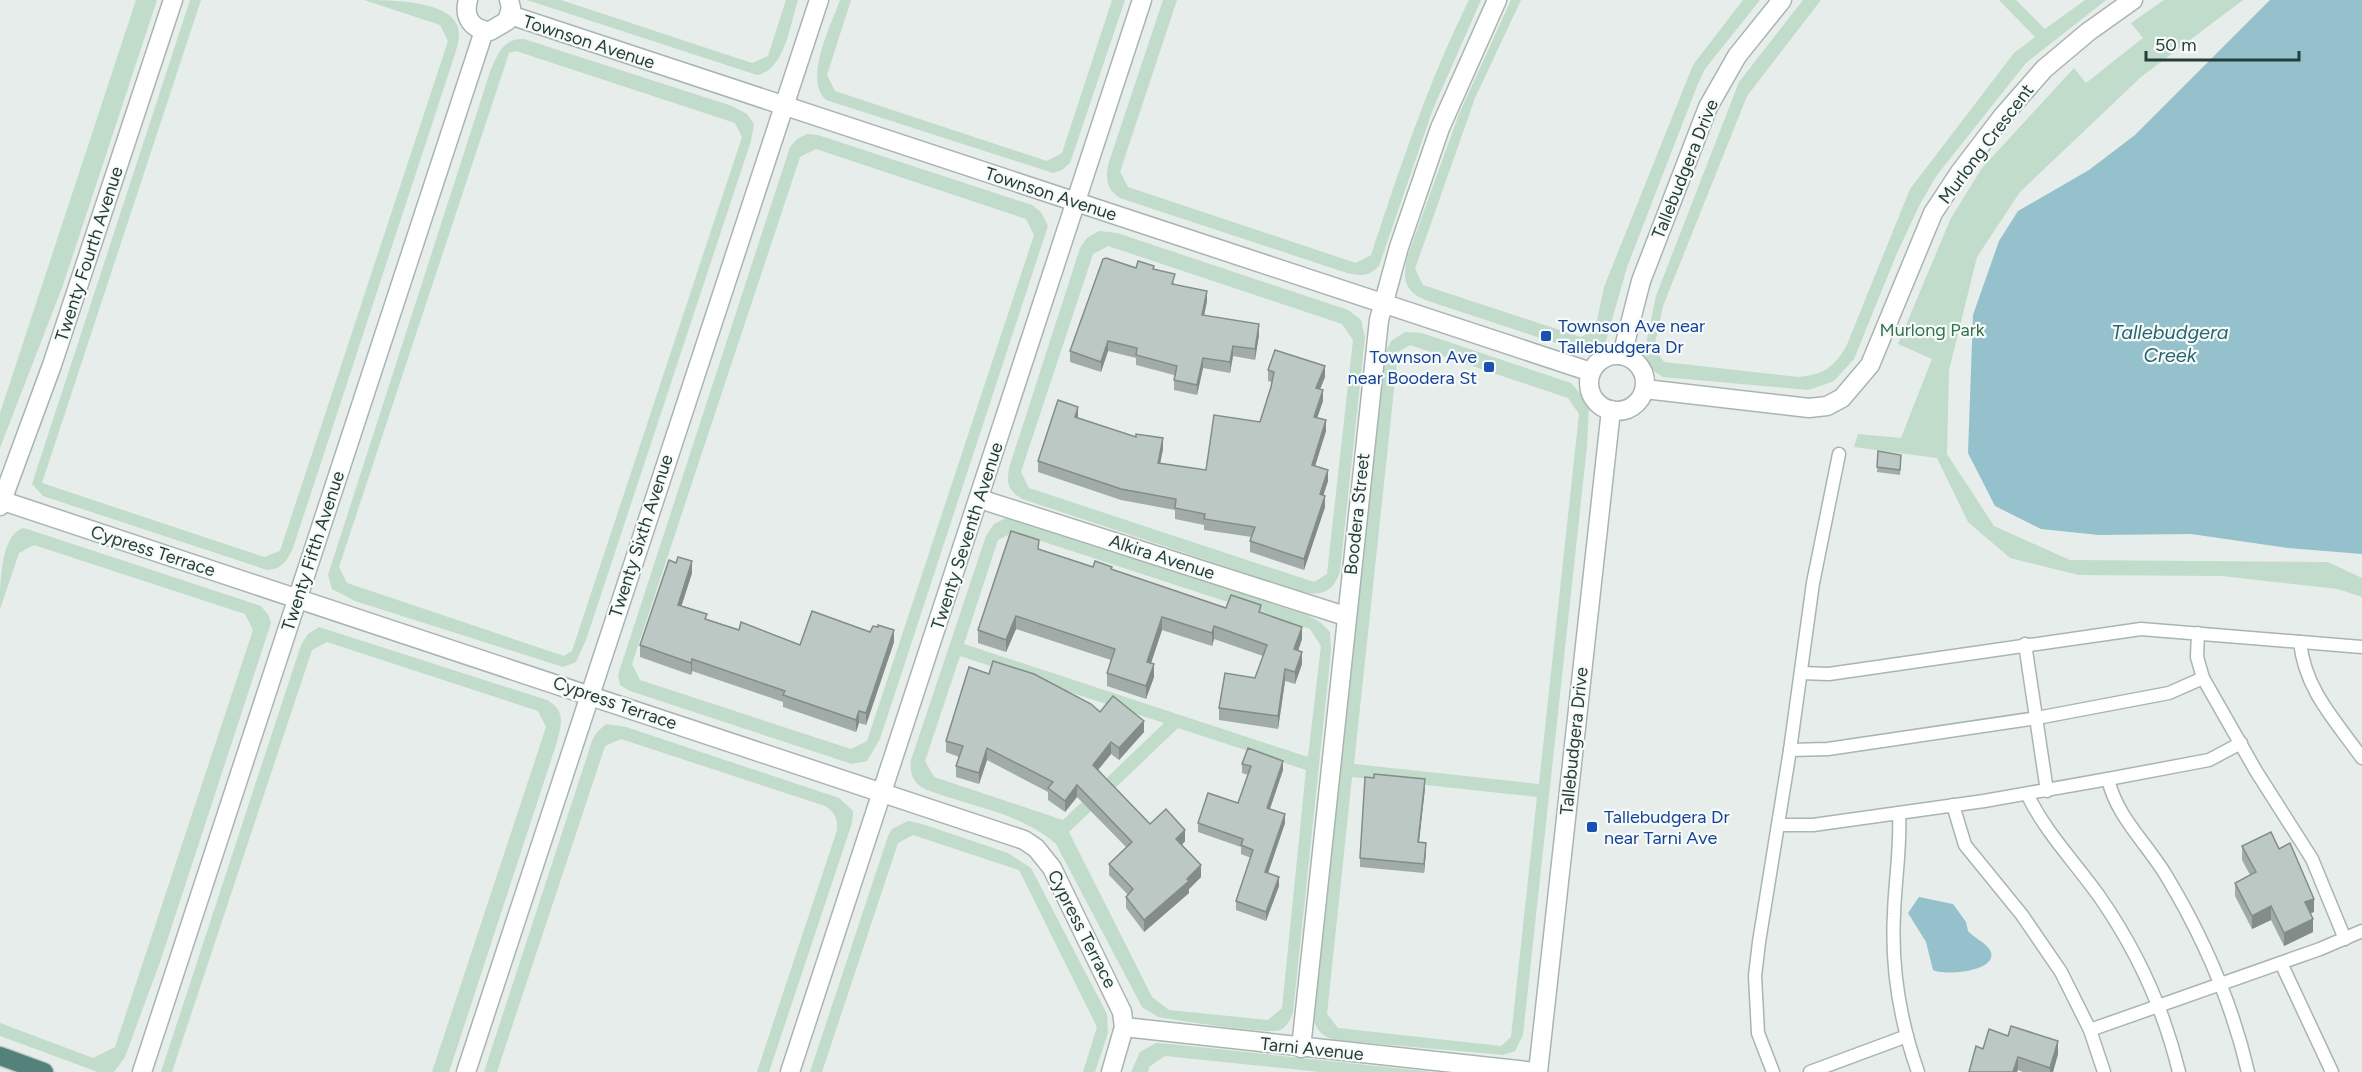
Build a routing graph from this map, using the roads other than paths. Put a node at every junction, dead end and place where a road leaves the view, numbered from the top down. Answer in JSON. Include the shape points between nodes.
{"nodes":[{"id":1,"x":173,"y":0,"type":"edge"},
{"id":2,"x":819,"y":0,"type":"edge"},
{"id":3,"x":1142,"y":0,"type":"edge"},
{"id":4,"x":1497,"y":0,"type":"edge"},
{"id":5,"x":1782,"y":0,"type":"edge"},
{"id":6,"x":2133,"y":0,"type":"edge"},
{"id":7,"x":466,"y":1,"type":"edge"},
{"id":8,"x":509,"y":8,"type":"edge"},
{"id":9,"x":484,"y":31,"type":"junction"},
{"id":10,"x":784,"y":106,"type":"junction"},
{"id":11,"x":1077,"y":202,"type":"junction"},
{"id":12,"x":1383,"y":302,"type":"junction"},
{"id":13,"x":1622,"y":355,"type":"junction"},
{"id":14,"x":1591,"y":372,"type":"junction"},
{"id":15,"x":1645,"y":390,"type":"junction"},
{"id":16,"x":1611,"y":410,"type":"junction"},
{"id":17,"x":1839,"y":454,"type":"dead end"},
{"id":18,"x":980,"y":499,"type":"junction"},
{"id":19,"x":1,"y":502,"type":"edge"},
{"id":20,"x":298,"y":599,"type":"junction"},
{"id":21,"x":1345,"y":616,"type":"junction"},
{"id":22,"x":2199,"y":633,"type":"junction"},
{"id":23,"x":2300,"y":642,"type":"junction"},
{"id":24,"x":2025,"y":644,"type":"junction"},
{"id":25,"x":2362,"y":647,"type":"edge"},
{"id":26,"x":1800,"y":673,"type":"junction"},
{"id":27,"x":2203,"y":678,"type":"junction"},
{"id":28,"x":590,"y":694,"type":"junction"},
{"id":29,"x":2037,"y":718,"type":"junction"},
{"id":30,"x":2241,"y":743,"type":"junction"},
{"id":31,"x":1790,"y":750,"type":"junction"},
{"id":32,"x":2362,"y":758,"type":"edge"},
{"id":33,"x":2108,"y":779,"type":"junction"},
{"id":34,"x":2047,"y":791,"type":"junction"},
{"id":35,"x":882,"y":794,"type":"junction"},
{"id":36,"x":2027,"y":794,"type":"junction"},
{"id":37,"x":1953,"y":806,"type":"junction"},
{"id":38,"x":1899,"y":813,"type":"junction"},
{"id":39,"x":1778,"y":825,"type":"junction"},
{"id":40,"x":2361,"y":933,"type":"edge"},
{"id":41,"x":2345,"y":939,"type":"junction"},
{"id":42,"x":2281,"y":963,"type":"junction"},
{"id":43,"x":2220,"y":984,"type":"junction"},
{"id":44,"x":2158,"y":1007,"type":"junction"},
{"id":45,"x":1124,"y":1027,"type":"junction"},
{"id":46,"x":2090,"y":1030,"type":"junction"},
{"id":47,"x":1907,"y":1036,"type":"junction"},
{"id":48,"x":1301,"y":1048,"type":"junction"},
{"id":49,"x":0,"y":1056,"type":"edge"},
{"id":50,"x":44,"y":1072,"type":"edge"},
{"id":51,"x":142,"y":1072,"type":"edge"},
{"id":52,"x":465,"y":1072,"type":"edge"},
{"id":53,"x":790,"y":1072,"type":"edge"},
{"id":54,"x":1111,"y":1072,"type":"edge"},
{"id":55,"x":1537,"y":1072,"type":"edge"},
{"id":56,"x":1773,"y":1072,"type":"edge"},
{"id":57,"x":1810,"y":1072,"type":"edge"},
{"id":58,"x":1918,"y":1072,"type":"edge"},
{"id":59,"x":2104,"y":1072,"type":"edge"},
{"id":60,"x":2179,"y":1072,"type":"edge"},
{"id":61,"x":2248,"y":1072,"type":"edge"},
{"id":62,"x":2332,"y":1072,"type":"edge"}],
"edges":[{"from":1,"to":19,"type":"street","name":"Twenty Fourth Avenue","via":[[52,365]]},
{"from":2,"to":10,"type":"street","name":"Twenty Sixth Avenue"},
{"from":3,"to":11,"type":"street","name":"Twenty Seventh Avenue"},
{"from":4,"to":12,"type":"street","name":"Boodera Street","via":[[1440,128]]},
{"from":5,"to":13,"type":"street","name":"Tallebudgera Drive","via":[[1737,56],[1708,107],[1641,281]]},
{"from":6,"to":15,"type":"street","name":"Murlong Crescent","via":[[2044,69],[1960,172],[1933,213],[1870,365],[1842,398],[1827,406],[1809,408]]},
{"from":7,"to":9,"type":"street","via":[[471,23]]},
{"from":8,"to":9,"type":"street","via":[[502,26]]},
{"from":8,"to":10,"type":"street","name":"Townson Avenue"},
{"from":9,"to":20,"type":"street","name":"Twenty Fifth Avenue"},
{"from":10,"to":11,"type":"street","name":"Townson Avenue"},
{"from":10,"to":28,"type":"street","name":"Twenty Sixth Avenue"},
{"from":11,"to":12,"type":"street","name":"Townson Avenue"},
{"from":11,"to":18,"type":"street","name":"Twenty Seventh Avenue"},
{"from":12,"to":14,"type":"street","name":"Townson Avenue"},
{"from":12,"to":21,"type":"street","name":"Boodera Street"},
{"from":13,"to":14,"type":"street","via":[[1604,358]]},
{"from":13,"to":15,"type":"street","via":[[1643,371]]},
{"from":14,"to":16,"type":"street","via":[[1590,391],[1602,407]]},
{"from":15,"to":16,"type":"street","via":[[1628,409]]},
{"from":16,"to":55,"type":"street","name":"Tallebudgera Drive"},
{"from":17,"to":26,"type":"lane"},
{"from":18,"to":21,"type":"street","name":"Alkira Avenue"},
{"from":18,"to":35,"type":"street","name":"Twenty Seventh Avenue"},
{"from":19,"to":20,"type":"street","name":"Cypress Terrace"},
{"from":20,"to":28,"type":"street","name":"Cypress Terrace"},
{"from":20,"to":51,"type":"street","name":"Twenty Fifth Avenue"},
{"from":21,"to":48,"type":"street","name":"Boodera Street"},
{"from":22,"to":23,"type":"lane"},
{"from":22,"to":24,"type":"lane","via":[[2141,629]]},
{"from":22,"to":27,"type":"lane","via":[[2198,657]]},
{"from":23,"to":25,"type":"lane"},
{"from":23,"to":32,"type":"lane","via":[[2310,683]]},
{"from":24,"to":26,"type":"lane","via":[[1829,674]]},
{"from":24,"to":29,"type":"lane"},
{"from":26,"to":31,"type":"lane"},
{"from":27,"to":29,"type":"lane","via":[[2169,693]]},
{"from":27,"to":30,"type":"lane"},
{"from":28,"to":35,"type":"street","name":"Cypress Terrace"},
{"from":28,"to":52,"type":"street","name":"Twenty Sixth Avenue"},
{"from":29,"to":31,"type":"lane","via":[[1828,749]]},
{"from":29,"to":34,"type":"lane"},
{"from":30,"to":33,"type":"lane","via":[[2209,760]]},
{"from":30,"to":41,"type":"lane","via":[[2321,875]]},
{"from":31,"to":39,"type":"lane"},
{"from":33,"to":34,"type":"lane"},
{"from":33,"to":43,"type":"lane","via":[[2120,812],[2177,894],[2209,954]]},
{"from":34,"to":36,"type":"lane"},
{"from":35,"to":45,"type":"street","name":"Cypress Terrace","via":[[1015,837],[1036,848],[1052,868],[1088,938],[1122,1012]]},
{"from":35,"to":53,"type":"street","name":"Twenty Seventh Avenue"},
{"from":36,"to":37,"type":"lane"},
{"from":36,"to":44,"type":"lane","via":[[2047,831],[2117,924]]},
{"from":37,"to":38,"type":"lane"},
{"from":37,"to":46,"type":"lane","via":[[1965,845],[2041,942]]},
{"from":38,"to":39,"type":"lane","via":[[1813,825]]},
{"from":38,"to":47,"type":"lane","via":[[1893,950]]},
{"from":39,"to":56,"type":"lane","via":[[1755,976],[1758,1033]]},
{"from":40,"to":41,"type":"lane"},
{"from":41,"to":42,"type":"lane"},
{"from":42,"to":43,"type":"lane"},
{"from":42,"to":62,"type":"lane"},
{"from":43,"to":44,"type":"lane"},
{"from":43,"to":61,"type":"lane"},
{"from":44,"to":46,"type":"lane"},
{"from":44,"to":60,"type":"lane"},
{"from":45,"to":48,"type":"street","name":"Tarni Avenue"},
{"from":45,"to":54,"type":"street"},
{"from":46,"to":59,"type":"lane"},
{"from":47,"to":57,"type":"lane"},
{"from":47,"to":58,"type":"lane"},
{"from":48,"to":55,"type":"street","name":"Tarni Avenue"},
{"from":49,"to":50,"type":"highway"}]}
